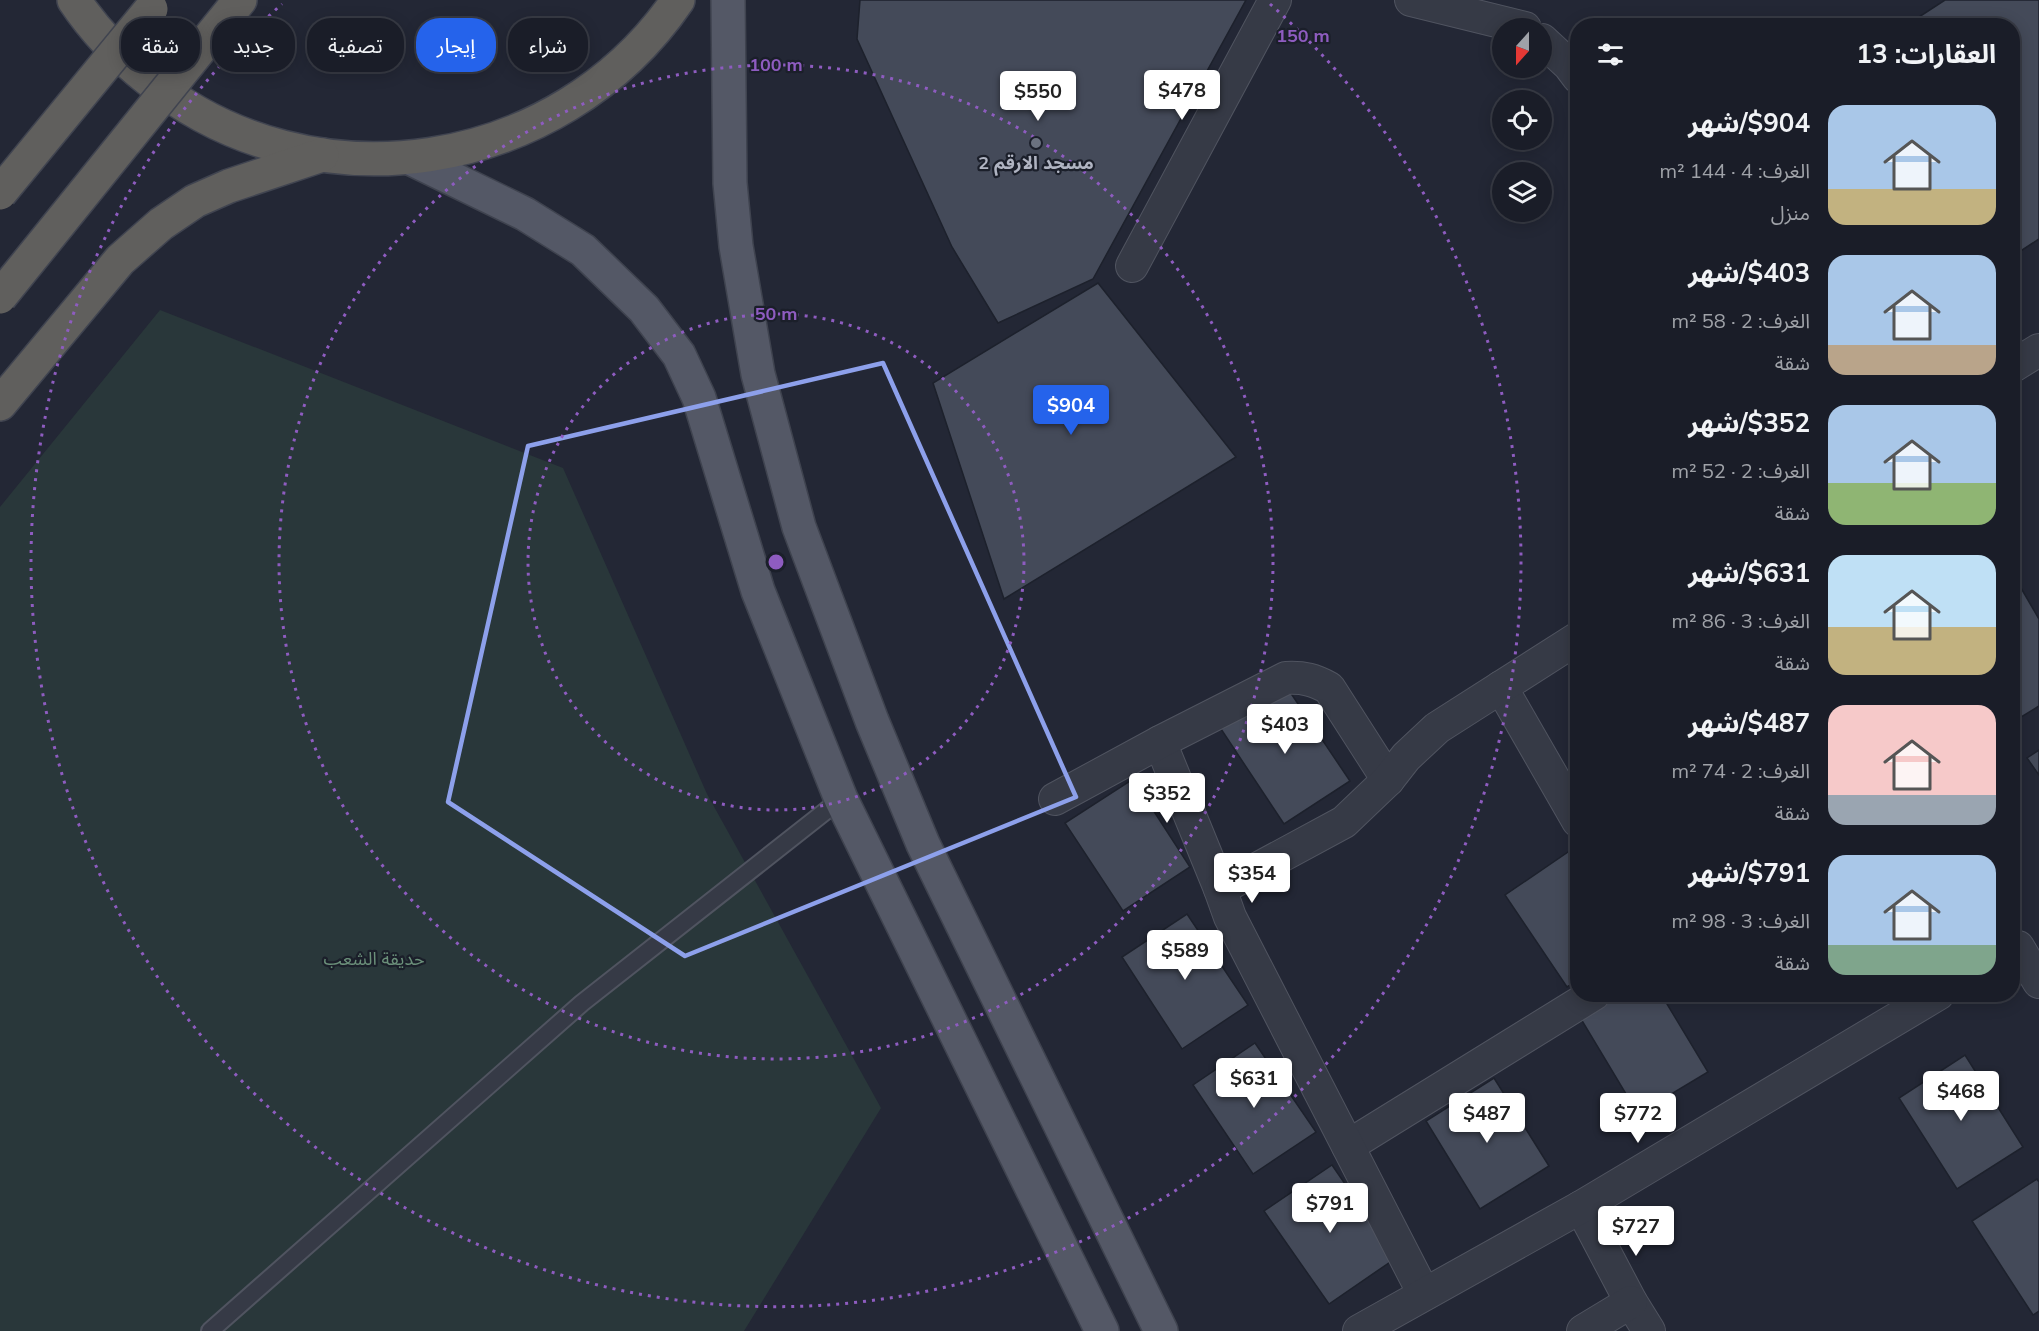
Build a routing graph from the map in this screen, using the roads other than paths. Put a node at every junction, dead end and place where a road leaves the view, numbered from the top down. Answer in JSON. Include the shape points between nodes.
{"nodes":[{"id":1,"x":74,"y":0,"type":"edge"},
{"id":2,"x":240,"y":0,"type":"edge"},
{"id":3,"x":678,"y":0,"type":"edge"},
{"id":4,"x":728,"y":0,"type":"edge"},
{"id":5,"x":1275,"y":0,"type":"edge"},
{"id":6,"x":1415,"y":0,"type":"edge"},
{"id":7,"x":155,"y":4,"type":"edge"},
{"id":8,"x":1492,"y":20,"type":"edge"},
{"id":9,"x":1552,"y":49,"type":"edge"},
{"id":10,"x":1570,"y":66,"type":"edge"},
{"id":11,"x":322,"y":155,"type":"junction"},
{"id":12,"x":410,"y":158,"type":"junction"},
{"id":13,"x":0,"y":193,"type":"edge"},
{"id":14,"x":1132,"y":266,"type":"dead end"},
{"id":15,"x":0,"y":297,"type":"edge"},
{"id":16,"x":2039,"y":350,"type":"edge"},
{"id":17,"x":2020,"y":362,"type":"edge"},
{"id":18,"x":0,"y":404,"type":"edge"},
{"id":19,"x":1570,"y":643,"type":"edge"},
{"id":20,"x":1501,"y":687,"type":"junction"},
{"id":21,"x":1160,"y":741,"type":"junction"},
{"id":22,"x":1388,"y":780,"type":"junction"},
{"id":23,"x":1055,"y":798,"type":"dead end"},
{"id":24,"x":841,"y":800,"type":"junction"},
{"id":25,"x":1570,"y":807,"type":"edge"},
{"id":26,"x":1220,"y":889,"type":"junction"},
{"id":27,"x":2023,"y":943,"type":"edge"},
{"id":28,"x":2039,"y":982,"type":"edge"},
{"id":29,"x":1581,"y":1002,"type":"edge"},
{"id":30,"x":1925,"y":1002,"type":"edge"},
{"id":31,"x":1348,"y":1146,"type":"junction"},
{"id":32,"x":1581,"y":1207,"type":"junction"},
{"id":33,"x":1424,"y":1294,"type":"junction"},
{"id":34,"x":1631,"y":1302,"type":"junction"},
{"id":35,"x":210,"y":1331,"type":"edge"},
{"id":36,"x":1102,"y":1331,"type":"edge"},
{"id":37,"x":1161,"y":1331,"type":"edge"},
{"id":38,"x":1359,"y":1331,"type":"edge"},
{"id":39,"x":1583,"y":1331,"type":"edge"},
{"id":40,"x":1649,"y":1331,"type":"edge"}],
"edges":[{"from":1,"to":11,"type":"highway","via":[[122,58],[166,94],[214,122],[246,135]]},
{"from":2,"to":15,"type":"highway","bridge":true},
{"from":3,"to":12,"type":"highway","via":[[659,27],[608,78],[548,117],[481,145]]},
{"from":4,"to":37,"type":"main road","via":[[730,183],[736,246],[758,374],[799,527],[923,843]]},
{"from":5,"to":14,"type":"street"},
{"from":6,"to":8,"type":"street"},
{"from":7,"to":13,"type":"highway","bridge":true},
{"from":9,"to":10,"type":"street"},
{"from":11,"to":12,"type":"highway","via":[[366,160]]},
{"from":11,"to":18,"type":"highway","via":[[229,186],[195,201],[161,224],[120,260]]},
{"from":12,"to":24,"type":"main road","via":[[525,214],[583,250],[644,309],[679,355],[699,398],[758,591]]},
{"from":16,"to":17,"type":"street"},
{"from":19,"to":20,"type":"street"},
{"from":20,"to":22,"type":"street","via":[[1437,728]]},
{"from":20,"to":25,"type":"street"},
{"from":21,"to":22,"type":"street","via":[[1286,678],[1301,677],[1329,688]]},
{"from":21,"to":23,"type":"street"},
{"from":21,"to":26,"type":"street"},
{"from":22,"to":26,"type":"street","via":[[1344,822]]},
{"from":24,"to":35,"type":"lane","via":[[582,1003]]},
{"from":24,"to":36,"type":"main road"},
{"from":26,"to":31,"type":"street","via":[[1230,916]]},
{"from":27,"to":28,"type":"street"},
{"from":29,"to":31,"type":"street"},
{"from":30,"to":32,"type":"street"},
{"from":31,"to":33,"type":"street"},
{"from":32,"to":33,"type":"street"},
{"from":32,"to":34,"type":"street"},
{"from":33,"to":38,"type":"street"},
{"from":34,"to":39,"type":"street"},
{"from":34,"to":40,"type":"street"}]}
